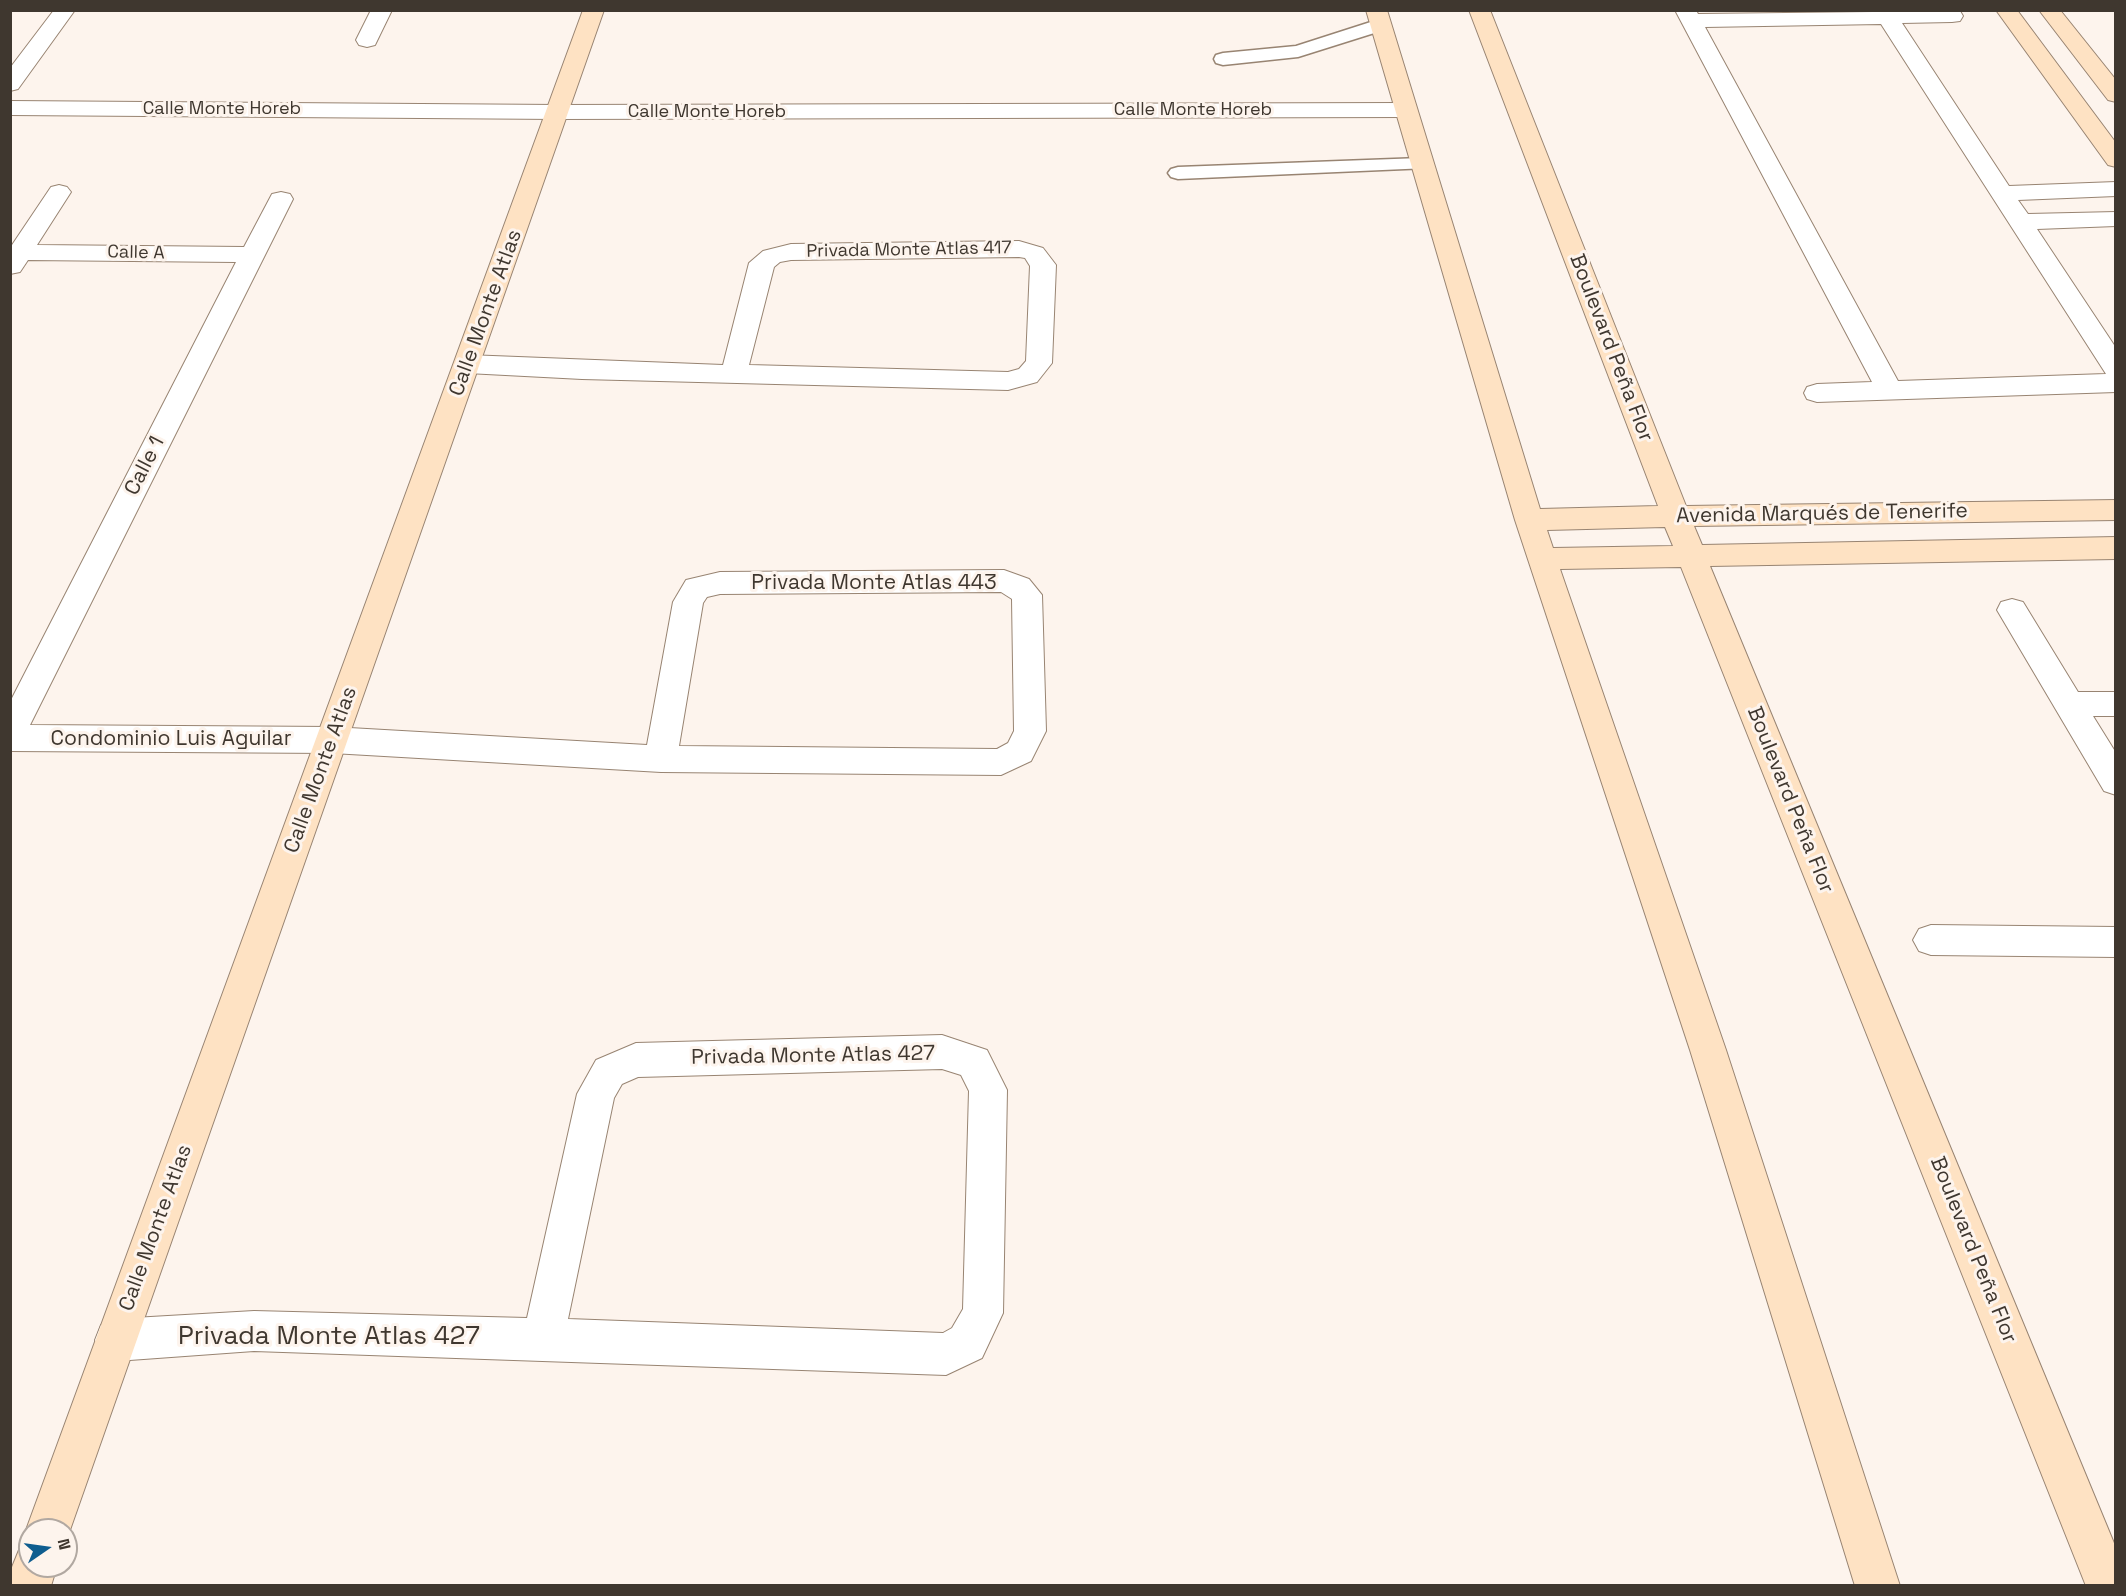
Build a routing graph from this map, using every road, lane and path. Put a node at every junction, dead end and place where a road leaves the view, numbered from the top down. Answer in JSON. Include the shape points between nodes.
{"nodes":[{"id":1,"x":65,"y":10,"type":"edge"},
{"id":2,"x":382,"y":10,"type":"edge"},
{"id":3,"x":594,"y":10,"type":"edge"},
{"id":4,"x":1479,"y":10,"type":"edge"},
{"id":5,"x":2006,"y":10,"type":"edge"},
{"id":6,"x":2049,"y":10,"type":"edge"},
{"id":7,"x":1688,"y":16,"type":"edge"},
{"id":8,"x":1952,"y":16,"type":"dead end"},
{"id":9,"x":1887,"y":17,"type":"junction"},
{"id":10,"x":1378,"y":18,"type":"edge"},
{"id":11,"x":367,"y":40,"type":"dead end"},
{"id":12,"x":1223,"y":59,"type":"dead end"},
{"id":13,"x":10,"y":84,"type":"edge"},
{"id":14,"x":2115,"y":95,"type":"edge"},
{"id":15,"x":10,"y":108,"type":"edge"},
{"id":16,"x":1404,"y":110,"type":"junction"},
{"id":17,"x":558,"y":112,"type":"junction"},
{"id":18,"x":2115,"y":160,"type":"edge"},
{"id":19,"x":1421,"y":164,"type":"junction"},
{"id":20,"x":1178,"y":173,"type":"dead end"},
{"id":21,"x":2115,"y":189,"type":"edge"},
{"id":22,"x":59,"y":192,"type":"dead end"},
{"id":23,"x":2001,"y":194,"type":"junction"},
{"id":24,"x":281,"y":199,"type":"dead end"},
{"id":25,"x":2115,"y":219,"type":"edge"},
{"id":26,"x":2020,"y":222,"type":"junction"},
{"id":27,"x":252,"y":255,"type":"junction"},
{"id":28,"x":15,"y":259,"type":"edge"},
{"id":29,"x":467,"y":364,"type":"junction"},
{"id":30,"x":2115,"y":369,"type":"edge"},
{"id":31,"x":734,"y":373,"type":"junction"},
{"id":32,"x":2115,"y":383,"type":"edge"},
{"id":33,"x":1890,"y":391,"type":"junction"},
{"id":34,"x":1817,"y":393,"type":"dead end"},
{"id":35,"x":2115,"y":510,"type":"edge"},
{"id":36,"x":1677,"y":516,"type":"junction"},
{"id":37,"x":1529,"y":520,"type":"junction"},
{"id":38,"x":2115,"y":548,"type":"edge"},
{"id":39,"x":1691,"y":555,"type":"junction"},
{"id":40,"x":1542,"y":559,"type":"junction"},
{"id":41,"x":2012,"y":610,"type":"dead end"},
{"id":42,"x":2069,"y":704,"type":"junction"},
{"id":43,"x":2115,"y":705,"type":"edge"},
{"id":44,"x":10,"y":736,"type":"edge"},
{"id":45,"x":332,"y":740,"type":"junction"},
{"id":46,"x":661,"y":759,"type":"junction"},
{"id":47,"x":2115,"y":782,"type":"edge"},
{"id":48,"x":1931,"y":939,"type":"dead end"},
{"id":49,"x":2115,"y":942,"type":"edge"},
{"id":50,"x":543,"y":1338,"type":"junction"},
{"id":51,"x":116,"y":1340,"type":"junction"},
{"id":52,"x":52,"y":1518,"type":"edge"},
{"id":53,"x":1878,"y":1586,"type":"edge"},
{"id":54,"x":2109,"y":1586,"type":"edge"}],
"edges":[{"from":1,"to":13,"type":"street"},
{"from":2,"to":11,"type":"street"},
{"from":3,"to":17,"type":"main road","name":"Calle Monte Atlas"},
{"from":4,"to":36,"type":"main road","name":"Boulevard Peña Flor"},
{"from":5,"to":18,"type":"main road"},
{"from":6,"to":14,"type":"main road"},
{"from":7,"to":9,"type":"street"},
{"from":7,"to":33,"type":"street"},
{"from":8,"to":9,"type":"street"},
{"from":9,"to":23,"type":"street"},
{"from":10,"to":12,"type":"lane","via":[[1298,51]]},
{"from":10,"to":16,"type":"main road"},
{"from":15,"to":17,"type":"street","name":"Calle Monte Horeb"},
{"from":16,"to":17,"type":"street","name":"Calle Monte Horeb"},
{"from":16,"to":19,"type":"main road"},
{"from":17,"to":29,"type":"main road","name":"Calle Monte Atlas"},
{"from":19,"to":20,"type":"lane"},
{"from":19,"to":37,"type":"main road"},
{"from":21,"to":23,"type":"street"},
{"from":22,"to":28,"type":"street"},
{"from":23,"to":26,"type":"street"},
{"from":24,"to":27,"type":"street","name":"Calle 1"},
{"from":25,"to":26,"type":"street"},
{"from":26,"to":30,"type":"street"},
{"from":27,"to":28,"type":"street","name":"Calle A"},
{"from":27,"to":44,"type":"street","name":"Calle 1"},
{"from":29,"to":31,"type":"street","name":"Privada Monte Atlas 417"},
{"from":29,"to":45,"type":"main road","name":"Calle Monte Atlas"},
{"from":31,"to":31,"type":"street","name":"Privada Monte Atlas 417","via":[[1008,381],[1028,376],[1039,363],[1043,265],[1034,253],[1019,249],[791,252],[772,256],[762,263]]},
{"from":32,"to":33,"type":"street"},
{"from":33,"to":34,"type":"street"},
{"from":35,"to":36,"type":"main road","name":"Avenida Marqués de Tenerife"},
{"from":36,"to":37,"type":"main road","name":"Avenida Marqués de Tenerife"},
{"from":36,"to":39,"type":"main road","name":"Boulevard Peña Flor"},
{"from":37,"to":40,"type":"main road"},
{"from":38,"to":39,"type":"main road","name":"Avenida Marqués de Tenerife"},
{"from":39,"to":40,"type":"main road","name":"Avenida Marqués de Tenerife"},
{"from":39,"to":54,"type":"main road","name":"Boulevard Peña Flor"},
{"from":40,"to":53,"type":"main road","via":[[1708,1050]]},
{"from":41,"to":42,"type":"street"},
{"from":42,"to":43,"type":"street"},
{"from":42,"to":47,"type":"street"},
{"from":44,"to":45,"type":"street","name":"Condominio Luis Aguilar"},
{"from":45,"to":46,"type":"street","name":"Privada Monte Atlas 443"},
{"from":45,"to":51,"type":"main road","name":"Calle Monte Atlas"},
{"from":46,"to":46,"type":"street","name":"Privada Monte Atlas 443","via":[[1001,762],[1020,752],[1030,730],[1027,595],[1018,586],[1004,581],[720,583],[697,588],[688,602]]},
{"from":48,"to":49,"type":"street"},
{"from":50,"to":50,"type":"street","name":"Privada Monte Atlas 427","via":[[946,1354],[967,1342],[983,1313],[988,1090],[974,1062],[942,1052],[636,1060],[609,1072],[596,1094]]},
{"from":50,"to":51,"type":"street","name":"Privada Monte Atlas 427","via":[[254,1332]]},
{"from":51,"to":52,"type":"main road","name":"Calle Monte Atlas"}]}
